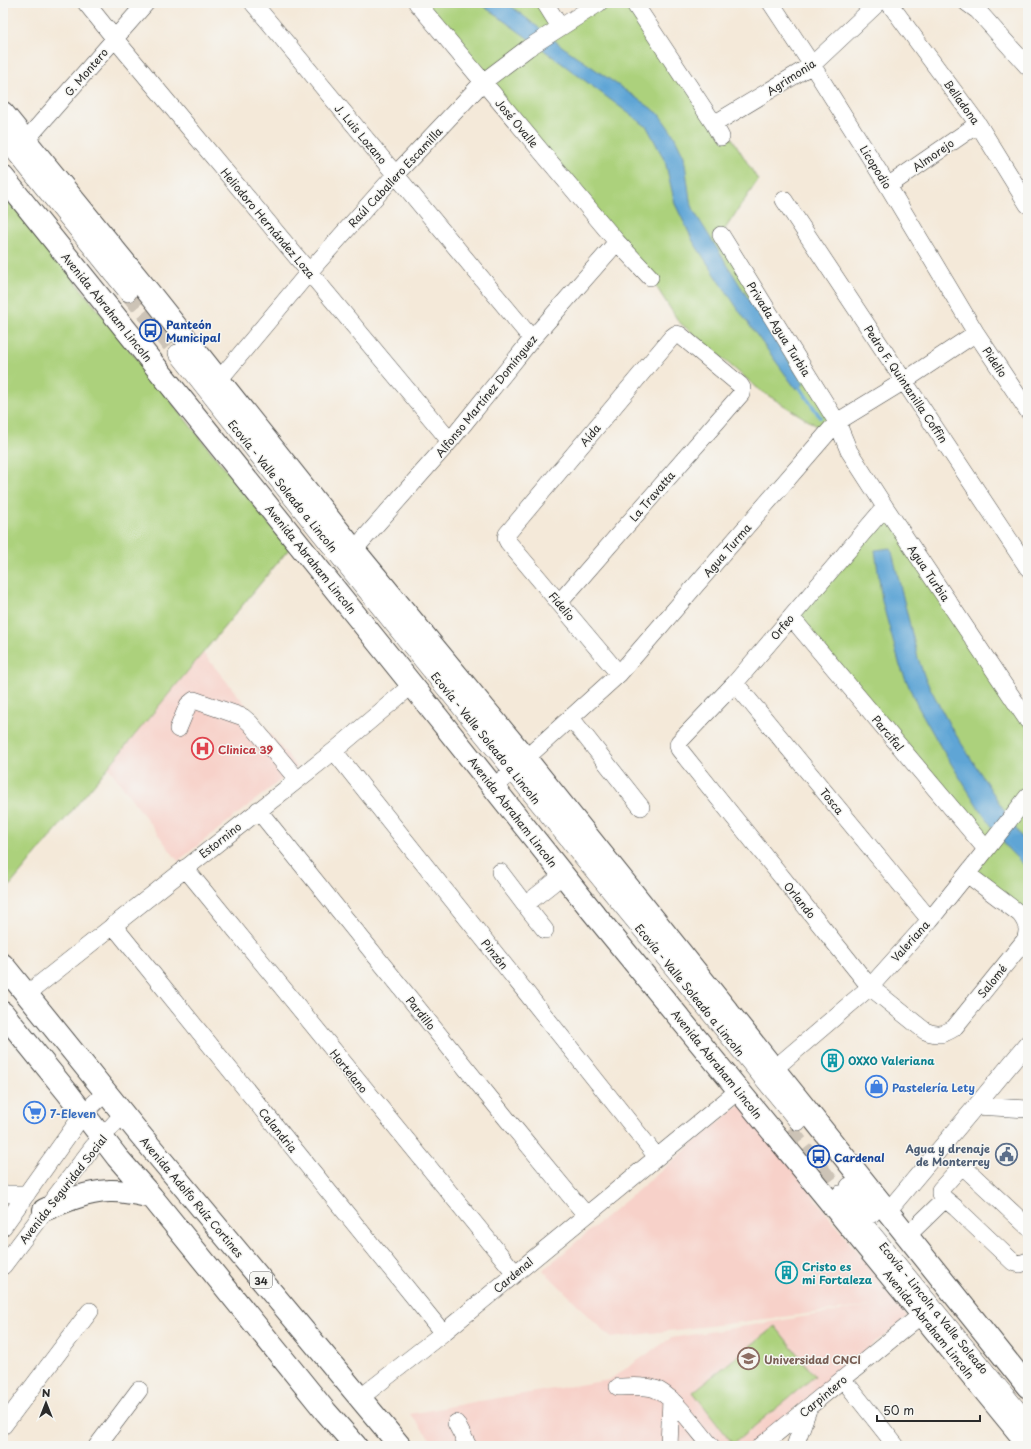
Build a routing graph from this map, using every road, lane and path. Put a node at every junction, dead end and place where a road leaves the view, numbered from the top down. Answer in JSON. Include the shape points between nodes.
{"nodes":[{"id":1,"x":86,"y":3,"type":"edge"},
{"id":2,"x":146,"y":3,"type":"edge"},
{"id":3,"x":253,"y":3,"type":"edge"},
{"id":4,"x":417,"y":3,"type":"edge"},
{"id":5,"x":545,"y":3,"type":"edge"},
{"id":6,"x":599,"y":3,"type":"edge"},
{"id":7,"x":634,"y":3,"type":"edge"},
{"id":8,"x":771,"y":3,"type":"edge"},
{"id":9,"x":878,"y":3,"type":"edge"},
{"id":10,"x":889,"y":3,"type":"edge"},
{"id":11,"x":967,"y":3,"type":"edge"},
{"id":12,"x":555,"y":30,"type":"junction"},
{"id":13,"x":115,"y":39,"type":"junction"},
{"id":14,"x":812,"y":65,"type":"junction"},
{"id":15,"x":1028,"y":67,"type":"edge"},
{"id":16,"x":483,"y":82,"type":"junction"},
{"id":17,"x":3,"y":113,"type":"edge"},
{"id":18,"x":978,"y":124,"type":"junction"},
{"id":19,"x":3,"y":138,"type":"edge"},
{"id":20,"x":26,"y":140,"type":"junction"},
{"id":21,"x":3,"y":154,"type":"edge"},
{"id":22,"x":395,"y":175,"type":"junction"},
{"id":23,"x":3,"y":176,"type":"edge"},
{"id":24,"x":888,"y":186,"type":"junction"},
{"id":25,"x":784,"y":200,"type":"dead end"},
{"id":26,"x":1028,"y":205,"type":"edge"},
{"id":27,"x":721,"y":235,"type":"dead end"},
{"id":28,"x":617,"y":242,"type":"junction"},
{"id":29,"x":309,"y":272,"type":"junction"},
{"id":30,"x":650,"y":278,"type":"dead end"},
{"id":31,"x":976,"y":333,"type":"junction"},
{"id":32,"x":532,"y":339,"type":"junction"},
{"id":33,"x":172,"y":356,"type":"tunnel mouth"},
{"id":34,"x":219,"y":380,"type":"junction"},
{"id":35,"x":904,"y":381,"type":"junction"},
{"id":36,"x":742,"y":388,"type":"joint"},
{"id":37,"x":1028,"y":411,"type":"edge"},
{"id":38,"x":838,"y":422,"type":"junction"},
{"id":39,"x":450,"y":441,"type":"junction"},
{"id":40,"x":885,"y":507,"type":"junction"},
{"id":41,"x":506,"y":538,"type":"joint"},
{"id":42,"x":354,"y":550,"type":"junction"},
{"id":43,"x":1028,"y":568,"type":"edge"},
{"id":44,"x":559,"y":603,"type":"junction"},
{"id":45,"x":791,"y":617,"type":"junction"},
{"id":46,"x":619,"y":674,"type":"junction"},
{"id":47,"x":735,"y":683,"type":"junction"},
{"id":48,"x":412,"y":686,"type":"junction"},
{"id":49,"x":571,"y":718,"type":"junction"},
{"id":50,"x":1028,"y":721,"type":"edge"},
{"id":51,"x":178,"y":729,"type":"dead end"},
{"id":52,"x":678,"y":745,"type":"joint"},
{"id":53,"x":334,"y":751,"type":"junction"},
{"id":54,"x":509,"y":774,"type":"junction"},
{"id":55,"x":297,"y":779,"type":"junction"},
{"id":56,"x":1028,"y":796,"type":"edge"},
{"id":57,"x":641,"y":807,"type":"dead end"},
{"id":58,"x":258,"y":810,"type":"junction"},
{"id":59,"x":986,"y":848,"type":"junction"},
{"id":60,"x":185,"y":868,"type":"junction"},
{"id":61,"x":500,"y":872,"type":"dead end"},
{"id":62,"x":967,"y":874,"type":"junction"},
{"id":63,"x":563,"y":875,"type":"junction"},
{"id":64,"x":525,"y":905,"type":"junction"},
{"id":65,"x":930,"y":920,"type":"junction"},
{"id":66,"x":113,"y":925,"type":"junction"},
{"id":67,"x":545,"y":930,"type":"dead end"},
{"id":68,"x":3,"y":965,"type":"edge"},
{"id":69,"x":870,"y":987,"type":"junction"},
{"id":70,"x":27,"y":994,"type":"junction"},
{"id":71,"x":3,"y":1013,"type":"edge"},
{"id":72,"x":940,"y":1035,"type":"joint"},
{"id":73,"x":1028,"y":1043,"type":"edge"},
{"id":74,"x":774,"y":1069,"type":"junction"},
{"id":75,"x":739,"y":1090,"type":"junction"},
{"id":76,"x":106,"y":1092,"type":"junction"},
{"id":77,"x":976,"y":1106,"type":"junction"},
{"id":78,"x":1028,"y":1109,"type":"edge"},
{"id":79,"x":84,"y":1113,"type":"junction"},
{"id":80,"x":124,"y":1113,"type":"junction"},
{"id":81,"x":794,"y":1126,"type":"tunnel mouth"},
{"id":82,"x":101,"y":1137,"type":"junction"},
{"id":83,"x":656,"y":1157,"type":"junction"},
{"id":84,"x":3,"y":1194,"type":"edge"},
{"id":85,"x":27,"y":1194,"type":"junction"},
{"id":86,"x":152,"y":1197,"type":"junction"},
{"id":87,"x":945,"y":1199,"type":"junction"},
{"id":88,"x":44,"y":1210,"type":"junction"},
{"id":89,"x":887,"y":1212,"type":"junction"},
{"id":90,"x":586,"y":1215,"type":"junction"},
{"id":91,"x":3,"y":1227,"type":"edge"},
{"id":92,"x":1028,"y":1227,"type":"edge"},
{"id":93,"x":907,"y":1236,"type":"junction"},
{"id":94,"x":3,"y":1238,"type":"edge"},
{"id":95,"x":15,"y":1250,"type":"junction"},
{"id":96,"x":1028,"y":1261,"type":"edge"},
{"id":97,"x":3,"y":1266,"type":"edge"},
{"id":98,"x":515,"y":1273,"type":"junction"},
{"id":99,"x":90,"y":1311,"type":"dead end"},
{"id":100,"x":921,"y":1315,"type":"junction"},
{"id":101,"x":443,"y":1333,"type":"junction"},
{"id":102,"x":843,"y":1379,"type":"junction"},
{"id":103,"x":618,"y":1387,"type":"dead end"},
{"id":104,"x":1028,"y":1388,"type":"edge"},
{"id":105,"x":139,"y":1390,"type":"dead end"},
{"id":106,"x":360,"y":1398,"type":"junction"},
{"id":107,"x":671,"y":1399,"type":"junction"},
{"id":108,"x":1028,"y":1405,"type":"edge"},
{"id":109,"x":809,"y":1407,"type":"junction"},
{"id":110,"x":1028,"y":1422,"type":"edge"},
{"id":111,"x":456,"y":1423,"type":"dead end"},
{"id":112,"x":3,"y":1426,"type":"edge"},
{"id":113,"x":1028,"y":1444,"type":"edge"},
{"id":114,"x":97,"y":1446,"type":"edge"},
{"id":115,"x":356,"y":1446,"type":"edge"},
{"id":116,"x":400,"y":1446,"type":"edge"},
{"id":117,"x":468,"y":1446,"type":"edge"},
{"id":118,"x":669,"y":1446,"type":"edge"},
{"id":119,"x":711,"y":1446,"type":"edge"},
{"id":120,"x":761,"y":1446,"type":"edge"},
{"id":121,"x":795,"y":1446,"type":"edge"},
{"id":122,"x":895,"y":1446,"type":"edge"}],
"edges":[{"from":1,"to":13,"type":"street","name":"Heliodoro Hernández Loza"},
{"from":2,"to":13,"type":"street","name":"G. Montero"},
{"from":3,"to":22,"type":"street","name":"J. Luis Lozano"},
{"from":4,"to":16,"type":"street","name":"José Ovalle"},
{"from":5,"to":12,"type":"street"},
{"from":6,"to":12,"type":"street","name":"Raúl Caballero Escamilla"},
{"from":7,"to":14,"type":"street","name":"Agrimonia","via":[[718,130]]},
{"from":8,"to":14,"type":"street","name":"Licopodio"},
{"from":9,"to":14,"type":"street","name":"Agrimonia"},
{"from":10,"to":18,"type":"street","name":"Belladona"},
{"from":11,"to":15,"type":"street"},
{"from":12,"to":16,"type":"street","name":"Raúl Caballero Escamilla"},
{"from":13,"to":20,"type":"street","name":"G. Montero"},
{"from":13,"to":29,"type":"street","name":"Heliodoro Hernández Loza"},
{"from":14,"to":24,"type":"street","name":"Licopodio"},
{"from":16,"to":22,"type":"street","name":"Raúl Caballero Escamilla"},
{"from":16,"to":28,"type":"street","name":"José Ovalle"},
{"from":17,"to":20,"type":"main road"},
{"from":18,"to":24,"type":"street","name":"Almorejo"},
{"from":18,"to":26,"type":"street","name":"Belladona"},
{"from":19,"to":21,"type":"street","via":[[124,297]]},
{"from":20,"to":34,"type":"main road"},
{"from":22,"to":29,"type":"street","name":"Raúl Caballero Escamilla"},
{"from":22,"to":32,"type":"street","name":"J. Luis Lozano"},
{"from":23,"to":48,"type":"main road","name":"Avenida Abraham Lincoln"},
{"from":24,"to":31,"type":"street","name":"Licopodio"},
{"from":25,"to":35,"type":"street","name":"Pedro F. Quintanilla Coffin"},
{"from":27,"to":38,"type":"street","name":"Privada Agua Turbia"},
{"from":28,"to":30,"type":"street","name":"José Ovalle"},
{"from":28,"to":32,"type":"street","name":"Alfonso Martínez Domínguez"},
{"from":29,"to":34,"type":"street","name":"Raúl Caballero Escamilla"},
{"from":29,"to":39,"type":"street","name":"Heliodoro Hernández Loza"},
{"from":31,"to":35,"type":"street","name":"Agua Turma"},
{"from":31,"to":37,"type":"street","name":"Pidelio"},
{"from":32,"to":39,"type":"street","name":"Alfonso Martínez Domínguez"},
{"from":33,"to":54,"type":"street"},
{"from":34,"to":42,"type":"main road"},
{"from":35,"to":38,"type":"street","name":"Agua Turma"},
{"from":35,"to":43,"type":"street","name":"Pedro F. Quintanilla Coffin"},
{"from":36,"to":41,"type":"street","name":"Aída","via":[[676,334]]},
{"from":36,"to":44,"type":"street","name":"La Travatta","via":[[741,394]]},
{"from":38,"to":40,"type":"street","name":"Agua Turbia","via":[[849,450]]},
{"from":38,"to":46,"type":"street","name":"Agua Turma"},
{"from":39,"to":42,"type":"street","name":"Alfonso Martínez Domínguez"},
{"from":40,"to":45,"type":"street","name":"Orfeo"},
{"from":40,"to":50,"type":"street","name":"Agua Turbia"},
{"from":41,"to":44,"type":"street","name":"Fidelio"},
{"from":42,"to":54,"type":"main road"},
{"from":44,"to":46,"type":"street","name":"Fidelio"},
{"from":45,"to":47,"type":"street","name":"Orfeo"},
{"from":45,"to":59,"type":"street","name":"Parcifal"},
{"from":46,"to":49,"type":"street","name":"Agua Turma"},
{"from":47,"to":52,"type":"street","name":"Orfeo"},
{"from":47,"to":65,"type":"street","name":"Tosca"},
{"from":48,"to":53,"type":"street","name":"Estornino"},
{"from":48,"to":54,"type":"main road","name":"Avenida Abraham Lincoln"},
{"from":49,"to":54,"type":"street","name":"Agua Turma"},
{"from":49,"to":57,"type":"street"},
{"from":51,"to":55,"type":"street","via":[[188,705],[194,700],[243,718]]},
{"from":52,"to":69,"type":"street","name":"Orlando"},
{"from":53,"to":55,"type":"street","name":"Estornino"},
{"from":53,"to":83,"type":"street","name":"Pinzón"},
{"from":54,"to":63,"type":"main road","name":"Avenida Abraham Lincoln"},
{"from":54,"to":74,"type":"main road"},
{"from":54,"to":81,"type":"street"},
{"from":55,"to":58,"type":"street","name":"Estornino"},
{"from":56,"to":59,"type":"street","name":"Valeriana"},
{"from":58,"to":60,"type":"street","name":"Estornino"},
{"from":58,"to":90,"type":"street","name":"Pardillo"},
{"from":59,"to":62,"type":"street","name":"Valeriana"},
{"from":60,"to":66,"type":"street","name":"Estornino"},
{"from":60,"to":98,"type":"street","name":"Hortelano"},
{"from":61,"to":64,"type":"street"},
{"from":62,"to":65,"type":"street","name":"Valeriana"},
{"from":62,"to":72,"type":"street","name":"Salomé","via":[[1020,914],[1025,920],[1028,933],[954,1028]]},
{"from":63,"to":64,"type":"street"},
{"from":63,"to":75,"type":"main road","name":"Avenida Abraham Lincoln"},
{"from":64,"to":67,"type":"street"},
{"from":65,"to":69,"type":"street","name":"Valeriana"},
{"from":66,"to":70,"type":"street","name":"Estornino"},
{"from":66,"to":101,"type":"street","name":"Calandria"},
{"from":68,"to":70,"type":"main road","name":"Avenida Adolfo Ruíz Cortines","number":"34"},
{"from":69,"to":72,"type":"street","name":"Orlando","via":[[925,1031]]},
{"from":69,"to":74,"type":"street","name":"Valeriana"},
{"from":70,"to":76,"type":"main road","name":"Avenida Adolfo Ruíz Cortines","number":"34"},
{"from":71,"to":79,"type":"main road"},
{"from":73,"to":77,"type":"street"},
{"from":74,"to":89,"type":"main road"},
{"from":75,"to":83,"type":"street","name":"Cardenal"},
{"from":75,"to":100,"type":"main road","name":"Avenida Abraham Lincoln"},
{"from":76,"to":79,"type":"street"},
{"from":76,"to":80,"type":"main road","name":"Avenida Adolfo Ruíz Cortines","number":"34"},
{"from":77,"to":78,"type":"street"},
{"from":77,"to":89,"type":"street"},
{"from":79,"to":82,"type":"main road"},
{"from":79,"to":85,"type":"street"},
{"from":80,"to":82,"type":"street","name":"Avenida Seguridad Social"},
{"from":80,"to":106,"type":"main road","name":"Avenida Adolfo Ruíz Cortines","number":"34"},
{"from":82,"to":86,"type":"main road"},
{"from":82,"to":88,"type":"street","name":"Avenida Seguridad Social"},
{"from":83,"to":90,"type":"street","name":"Cardenal"},
{"from":84,"to":85,"type":"street"},
{"from":85,"to":91,"type":"street"},
{"from":86,"to":88,"type":"main road","via":[[110,1191],[87,1194]]},
{"from":86,"to":115,"type":"main road"},
{"from":87,"to":92,"type":"street","via":[[940,1190],[958,1170],[965,1169]]},
{"from":87,"to":93,"type":"street"},
{"from":87,"to":96,"type":"street","via":[[1014,1262],[1020,1264]]},
{"from":88,"to":95,"type":"street","name":"Avenida Seguridad Social"},
{"from":89,"to":93,"type":"main road"},
{"from":90,"to":98,"type":"street","name":"Cardenal"},
{"from":93,"to":104,"type":"main road"},
{"from":94,"to":95,"type":"street"},
{"from":95,"to":97,"type":"street","name":"Avenida Seguridad Social"},
{"from":98,"to":101,"type":"street","name":"Cardenal"},
{"from":99,"to":112,"type":"street"},
{"from":100,"to":102,"type":"street","name":"Carpintero"},
{"from":100,"to":113,"type":"main road","name":"Avenida Abraham Lincoln"},
{"from":101,"to":106,"type":"street","name":"Cardenal"},
{"from":102,"to":109,"type":"street","name":"Carpintero"},
{"from":102,"to":122,"type":"street"},
{"from":103,"to":107,"type":"street","via":[[654,1388]]},
{"from":105,"to":114,"type":"street"},
{"from":106,"to":116,"type":"main road","name":"Avenida Adolfo Ruíz Cortines","number":"34"},
{"from":107,"to":118,"type":"street"},
{"from":107,"to":119,"type":"street"},
{"from":108,"to":110,"type":"street","name":"Ecovía - Lincoln a Valle Soleado","via":[[845,1190]]},
{"from":109,"to":120,"type":"street","name":"Carpintero"},
{"from":109,"to":121,"type":"street"},
{"from":111,"to":117,"type":"street"}]}
